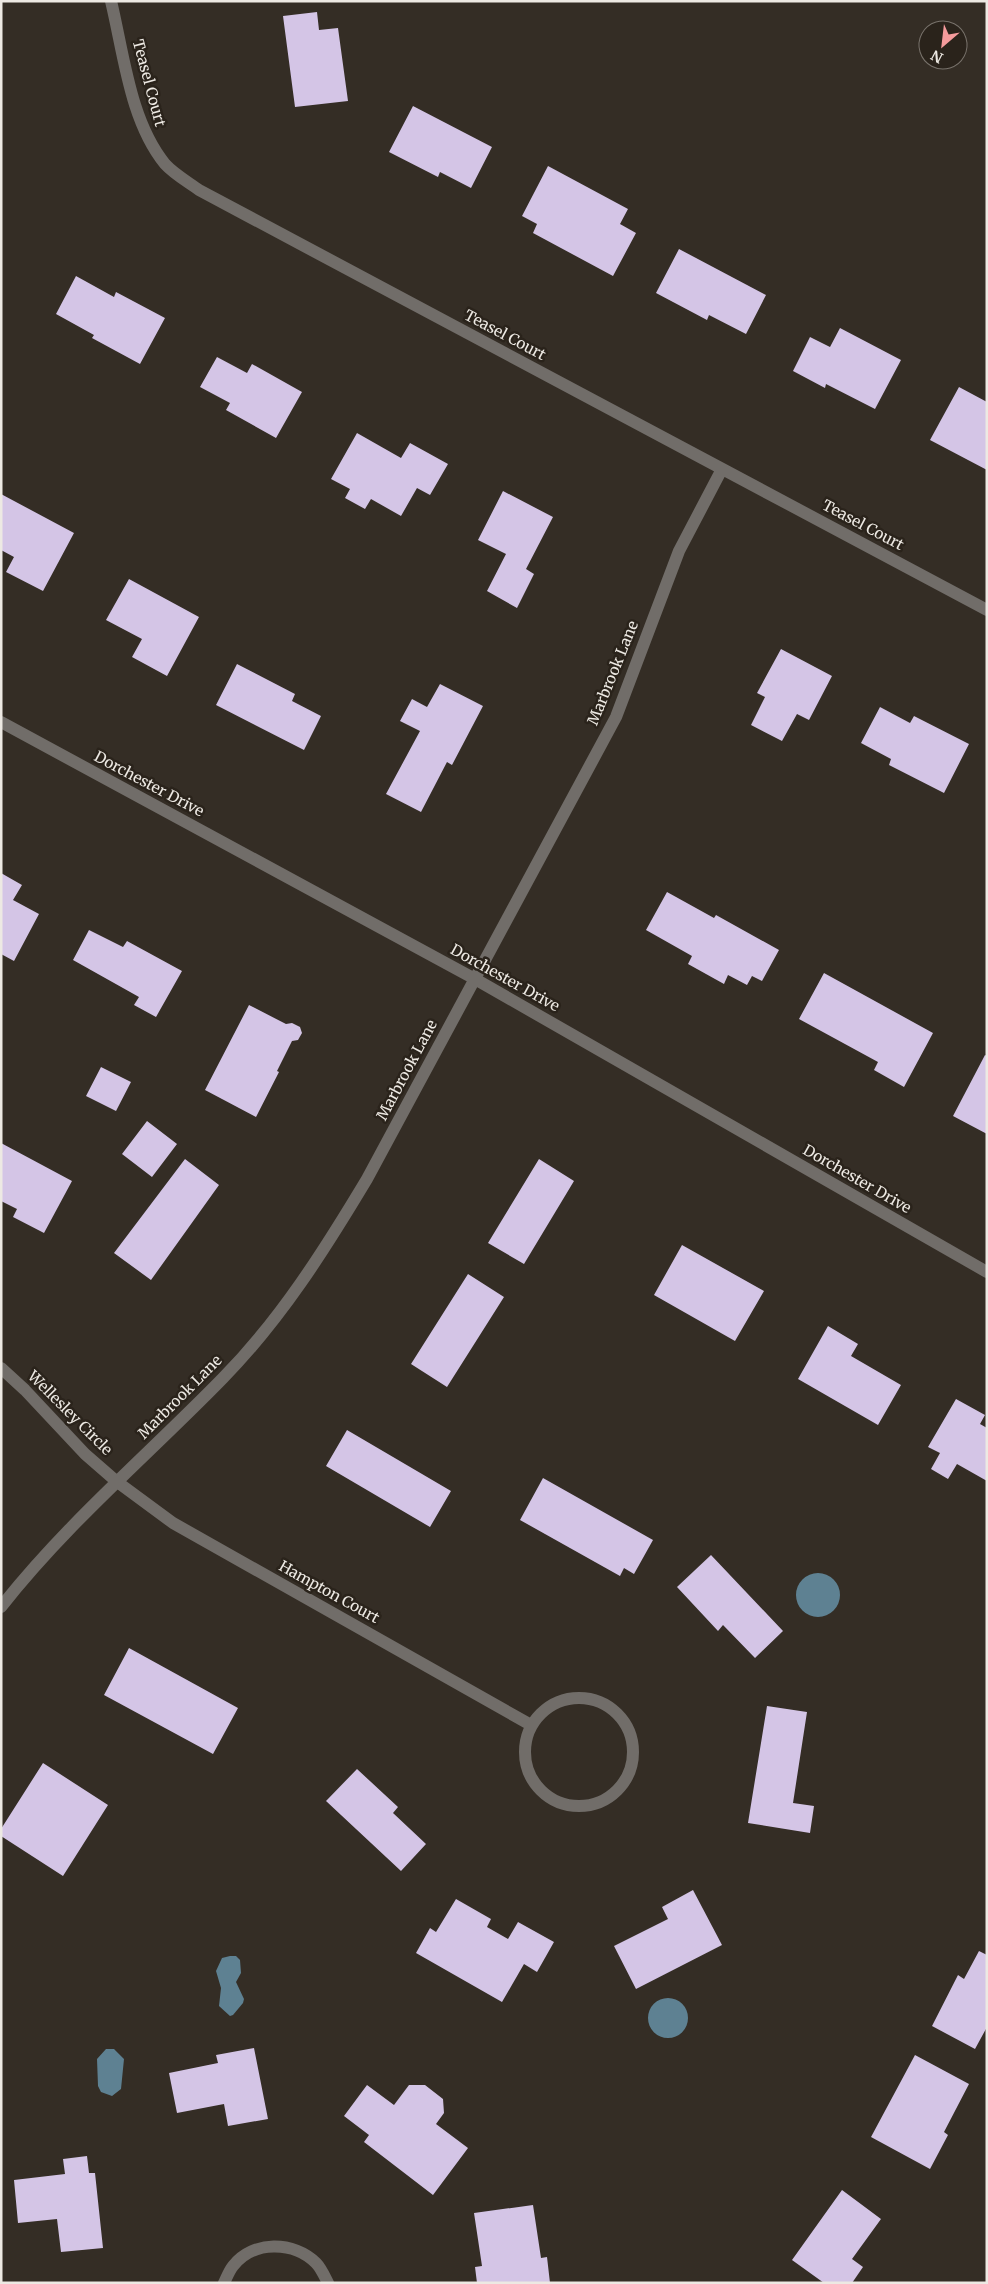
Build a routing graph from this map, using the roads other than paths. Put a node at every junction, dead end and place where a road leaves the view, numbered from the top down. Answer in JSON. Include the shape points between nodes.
{"nodes":[{"id":1,"x":111,"y":1,"type":"edge"},
{"id":2,"x":722,"y":469,"type":"junction"},
{"id":3,"x":987,"y":610,"type":"edge"},
{"id":4,"x":1,"y":722,"type":"edge"},
{"id":5,"x":475,"y":979,"type":"junction"},
{"id":6,"x":987,"y":1272,"type":"edge"},
{"id":7,"x":1,"y":1368,"type":"edge"},
{"id":8,"x":116,"y":1481,"type":"junction"},
{"id":9,"x":1,"y":1607,"type":"edge"},
{"id":10,"x":531,"y":1725,"type":"junction"},
{"id":11,"x":224,"y":2283,"type":"edge"},
{"id":12,"x":328,"y":2283,"type":"edge"}],
"edges":[{"from":1,"to":2,"type":"street","name":"Teasel Court","via":[[136,109],[148,140],[167,166],[199,190]]},
{"from":2,"to":3,"type":"street","name":"Teasel Court"},
{"from":2,"to":5,"type":"street","name":"Marbrook Lane","via":[[679,551],[616,717]]},
{"from":4,"to":5,"type":"street","name":"Dorchester Drive"},
{"from":5,"to":6,"type":"street","name":"Dorchester Drive"},
{"from":5,"to":8,"type":"street","name":"Marbrook Lane","via":[[367,1179],[320,1256],[277,1316],[224,1377]]},
{"from":7,"to":8,"type":"street","name":"Wellesley Circle"},
{"from":8,"to":9,"type":"street","name":"Marbrook Lane"},
{"from":8,"to":10,"type":"street","name":"Hampton Court","via":[[173,1523]]},
{"from":10,"to":10,"type":"street","via":[[525,1742],[524,1760],[530,1777],[541,1791],[556,1801],[574,1806],[592,1805],[608,1798],[630,1770],[633,1752],[630,1734],[622,1719],[609,1706],[575,1697],[557,1701],[542,1711]]},
{"from":11,"to":12,"type":"street","via":[[233,2265],[252,2251],[275,2246],[298,2250],[317,2264]]}]}
